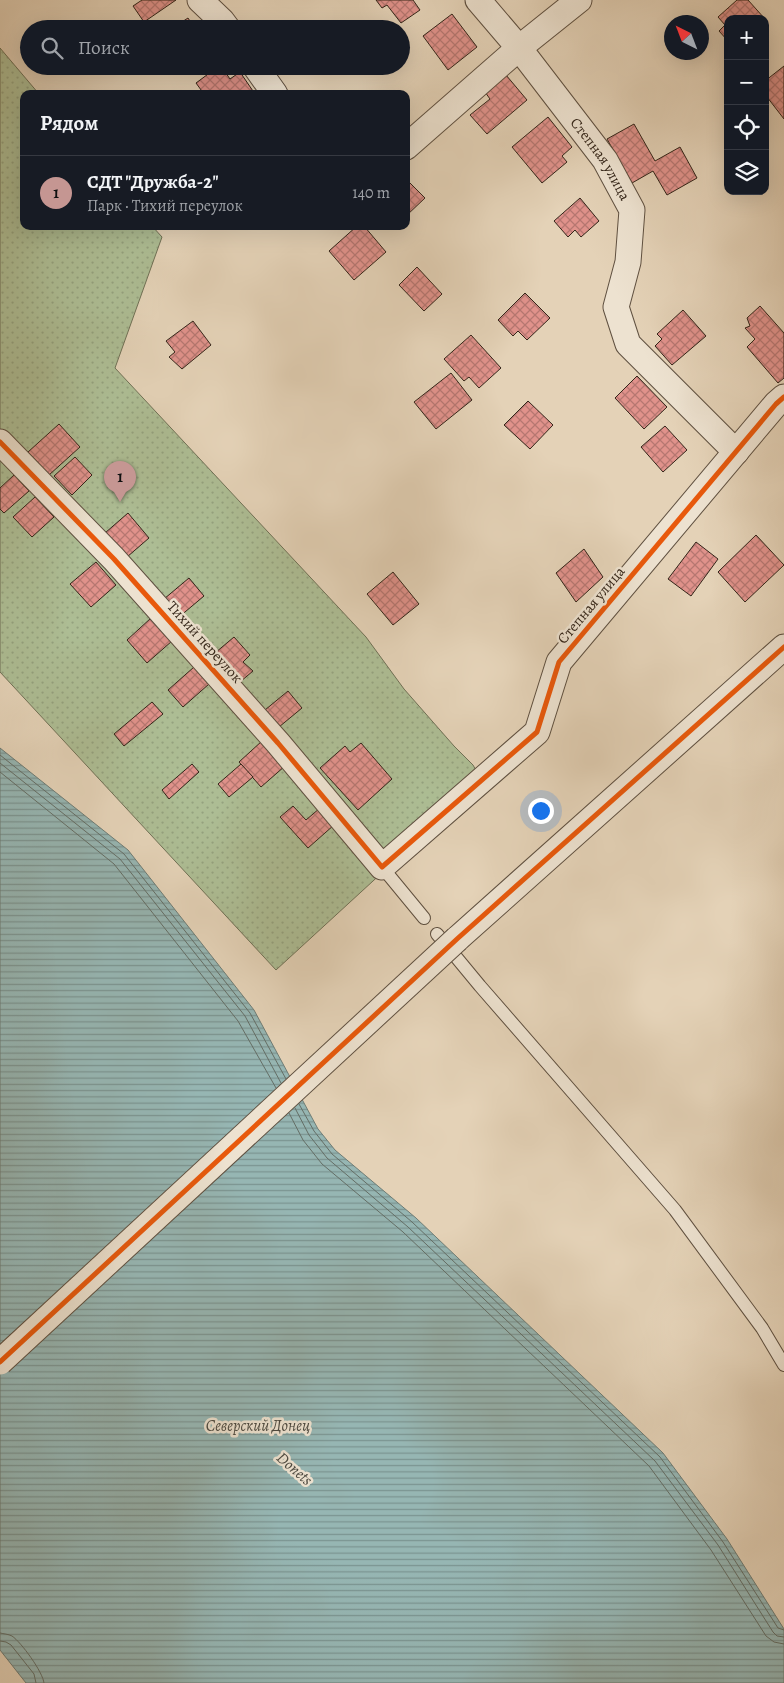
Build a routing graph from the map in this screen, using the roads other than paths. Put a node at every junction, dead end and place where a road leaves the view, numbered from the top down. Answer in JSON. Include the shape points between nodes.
{"nodes":[{"id":1,"x":200,"y":0,"type":"edge"},
{"id":2,"x":478,"y":0,"type":"edge"},
{"id":3,"x":579,"y":0,"type":"edge"},
{"id":4,"x":221,"y":20,"type":"edge"},
{"id":5,"x":519,"y":48,"type":"junction"},
{"id":6,"x":261,"y":75,"type":"edge"},
{"id":7,"x":272,"y":90,"type":"edge"},
{"id":8,"x":410,"y":143,"type":"edge"},
{"id":9,"x":784,"y":397,"type":"edge"},
{"id":10,"x":0,"y":442,"type":"edge"},
{"id":11,"x":736,"y":452,"type":"junction"},
{"id":12,"x":784,"y":647,"type":"edge"},
{"id":13,"x":382,"y":868,"type":"junction"},
{"id":14,"x":424,"y":918,"type":"dead end"},
{"id":15,"x":447,"y":936,"type":"junction"},
{"id":16,"x":0,"y":1362,"type":"edge"},
{"id":17,"x":784,"y":1365,"type":"edge"}],
"edges":[{"from":1,"to":4,"type":"street"},
{"from":2,"to":5,"type":"street","name":"Степная улица"},
{"from":3,"to":5,"type":"street"},
{"from":5,"to":8,"type":"street"},
{"from":5,"to":11,"type":"street","name":"Степная улица","via":[[606,160],[632,210],[628,262],[616,307],[628,344]]},
{"from":6,"to":7,"type":"street"},
{"from":9,"to":11,"type":"street","name":"Степная улица"},
{"from":10,"to":13,"type":"street","name":"Тихий переулок","via":[[120,566],[278,743]]},
{"from":11,"to":13,"type":"street","name":"Степная улица","via":[[559,662],[537,732]]},
{"from":12,"to":15,"type":"street"},
{"from":13,"to":14,"type":"lane"},
{"from":15,"to":16,"type":"street","bridge":true},
{"from":15,"to":17,"type":"lane","via":[[487,994],[675,1210],[762,1328]]}]}
